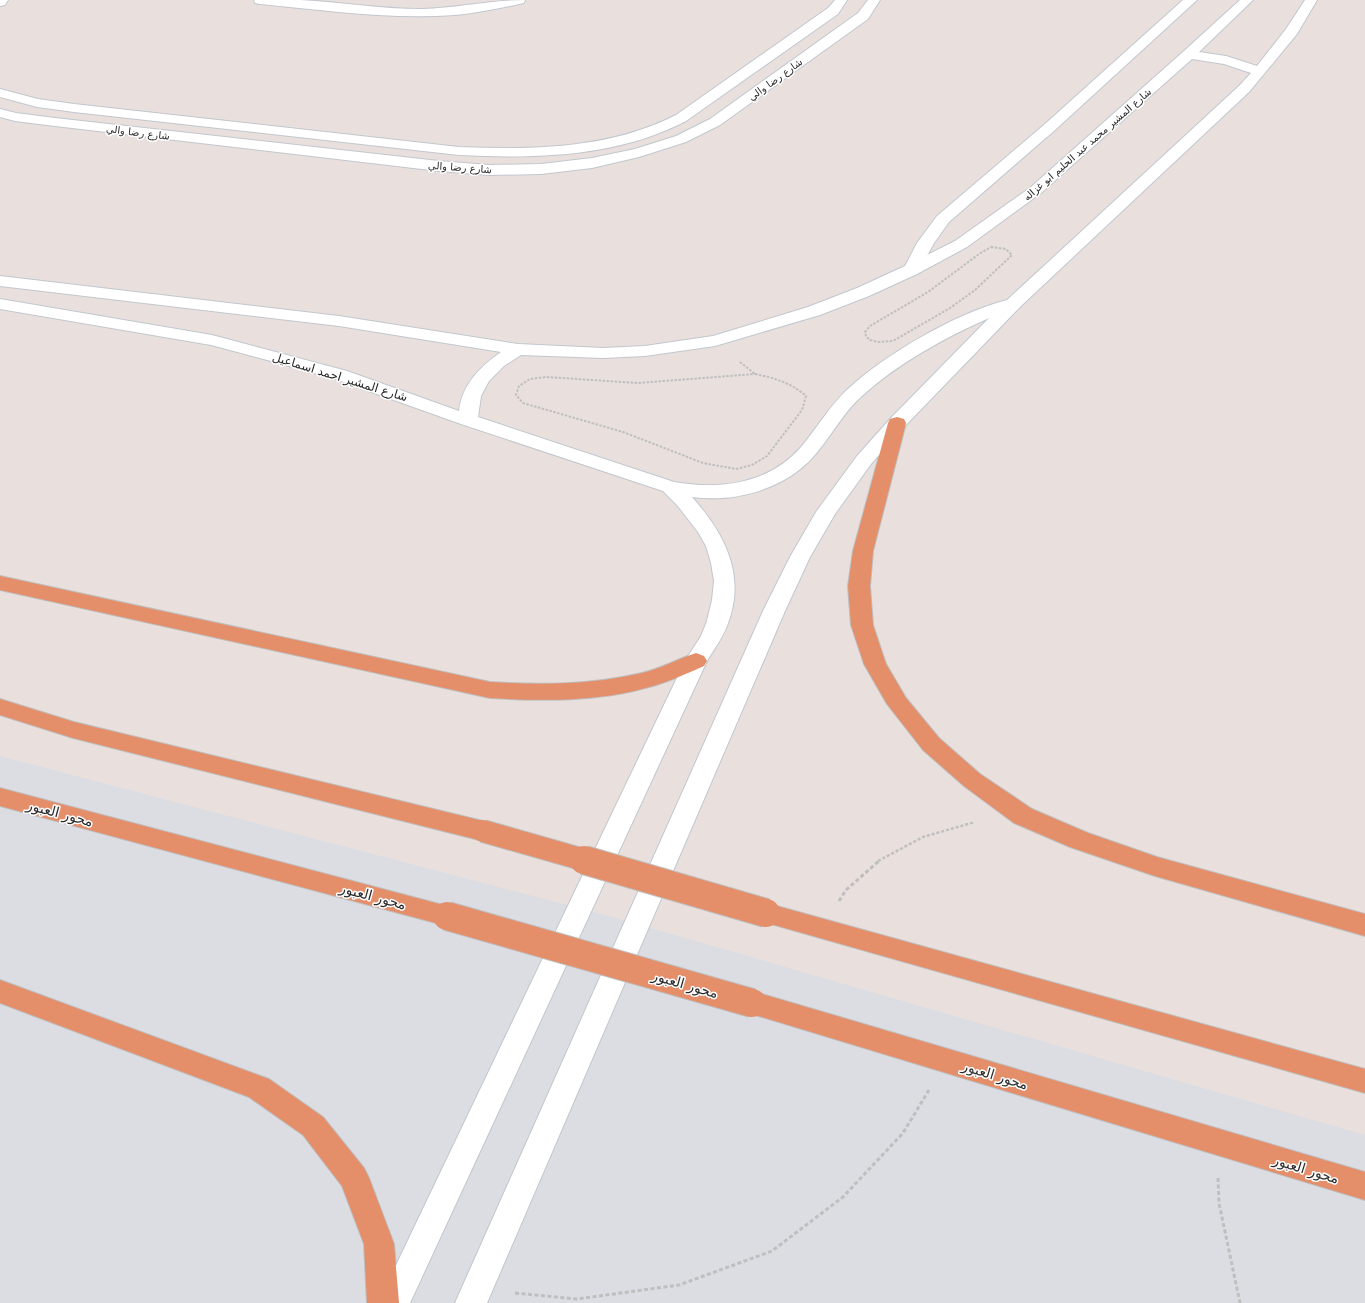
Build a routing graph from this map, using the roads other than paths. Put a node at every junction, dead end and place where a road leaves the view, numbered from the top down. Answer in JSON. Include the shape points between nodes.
{"nodes":[{"id":1,"x":260,"y":0,"type":"edge"},
{"id":2,"x":266,"y":0,"type":"edge"},
{"id":3,"x":519,"y":0,"type":"edge"},
{"id":4,"x":841,"y":0,"type":"edge"},
{"id":5,"x":874,"y":0,"type":"edge"},
{"id":6,"x":1191,"y":0,"type":"edge"},
{"id":7,"x":1247,"y":0,"type":"edge"},
{"id":8,"x":1311,"y":0,"type":"edge"},
{"id":9,"x":1206,"y":39,"type":"junction"},
{"id":10,"x":787,"y":44,"type":"junction"},
{"id":11,"x":816,"y":50,"type":"junction"},
{"id":12,"x":1189,"y":54,"type":"junction"},
{"id":13,"x":1272,"y":57,"type":"junction"},
{"id":14,"x":1260,"y":71,"type":"junction"},
{"id":15,"x":0,"y":93,"type":"edge"},
{"id":16,"x":0,"y":113,"type":"edge"},
{"id":17,"x":311,"y":134,"type":"junction"},
{"id":18,"x":297,"y":150,"type":"junction"},
{"id":19,"x":911,"y":270,"type":"junction"},
{"id":20,"x":0,"y":281,"type":"edge"},
{"id":21,"x":1015,"y":302,"type":"junction"},
{"id":22,"x":0,"y":304,"type":"edge"},
{"id":23,"x":518,"y":349,"type":"junction"},
{"id":24,"x":468,"y":420,"type":"junction"},
{"id":25,"x":897,"y":422,"type":"junction"},
{"id":26,"x":670,"y":487,"type":"junction"},
{"id":27,"x":0,"y":583,"type":"edge"},
{"id":28,"x":696,"y":661,"type":"junction"},
{"id":29,"x":0,"y":707,"type":"edge"},
{"id":30,"x":0,"y":797,"type":"edge"},
{"id":31,"x":1365,"y":925,"type":"edge"},
{"id":32,"x":0,"y":991,"type":"edge"},
{"id":33,"x":1365,"y":1080,"type":"edge"},
{"id":34,"x":1365,"y":1186,"type":"edge"},
{"id":35,"x":474,"y":1296,"type":"edge"},
{"id":36,"x":384,"y":1303,"type":"edge"},
{"id":37,"x":394,"y":1303,"type":"edge"}],
"edges":[{"from":1,"to":2,"type":"street"},
{"from":2,"to":3,"type":"street","via":[[417,12],[450,11]]},
{"from":4,"to":10,"type":"street","name":"شارع رضا والي","via":[[833,11]]},
{"from":5,"to":11,"type":"street","name":"شارع رضا والي","via":[[863,16]]},
{"from":6,"to":19,"type":"street","via":[[943,219],[919,252]]},
{"from":7,"to":9,"type":"street","name":"شارع المشير محمد عبد الحليم ابو غزاله"},
{"from":8,"to":13,"type":"street"},
{"from":9,"to":12,"type":"street","name":"شارع المشير محمد عبد الحليم ابو غزاله"},
{"from":9,"to":13,"type":"street","via":[[1218,48],[1238,54]]},
{"from":10,"to":11,"type":"street"},
{"from":10,"to":17,"type":"street","name":"شارع رضا والي","via":[[692,112],[663,126],[628,138],[589,147],[546,152],[459,151]]},
{"from":11,"to":18,"type":"street","name":"شارع رضا والي","via":[[715,122],[681,139],[639,153],[592,163],[541,169],[489,170]]},
{"from":12,"to":14,"type":"street","via":[[1226,60]]},
{"from":12,"to":19,"type":"street","name":"شارع المشير محمد عبد الحليم ابو غزاله","via":[[1036,190],[961,244]]},
{"from":13,"to":14,"type":"street"},
{"from":14,"to":21,"type":"street","via":[[1227,105]]},
{"from":15,"to":17,"type":"street","name":"شارع رضا والي","via":[[37,103],[74,108]]},
{"from":16,"to":18,"type":"street","name":"شارع رضا والي","via":[[55,122]]},
{"from":17,"to":18,"type":"street"},
{"from":19,"to":23,"type":"street","name":"شارع المشير محمد عبد الحليم ابو غزاله","via":[[814,311],[715,341],[645,351],[604,353]]},
{"from":20,"to":23,"type":"street","via":[[339,321]]},
{"from":21,"to":25,"type":"street"},
{"from":21,"to":26,"type":"street","via":[[941,333],[877,373],[842,404],[806,454],[791,468],[767,482],[736,490],[703,492]]},
{"from":22,"to":24,"type":"street","name":"شارع المشير احمد اسماعيل","via":[[212,340],[341,375]]},
{"from":23,"to":24,"type":"street","via":[[489,369],[479,380],[468,407]]},
{"from":24,"to":26,"type":"street","name":"شارع المشير احمد اسماعيل"},
{"from":25,"to":31,"type":"highway","via":[[863,551],[859,586],[862,625],[875,664],[898,704],[931,744],[972,780],[1023,816],[1079,840],[1155,866]]},
{"from":25,"to":35,"type":"street","via":[[864,460],[826,512],[800,557]]},
{"from":26,"to":28,"type":"street","via":[[687,502],[713,538],[724,578],[718,622]]},
{"from":27,"to":28,"type":"highway","via":[[490,690],[542,693],[596,690],[647,680]]},
{"from":28,"to":37,"type":"street"},
{"from":29,"to":33,"type":"highway","bridge":true,"via":[[73,730],[483,831],[820,929]]},
{"from":30,"to":34,"type":"highway","name":"محور العبور","bridge":true,"via":[[447,916],[752,1003]]},
{"from":32,"to":36,"type":"highway","via":[[259,1088],[313,1126],[354,1178],[379,1244]]}]}
